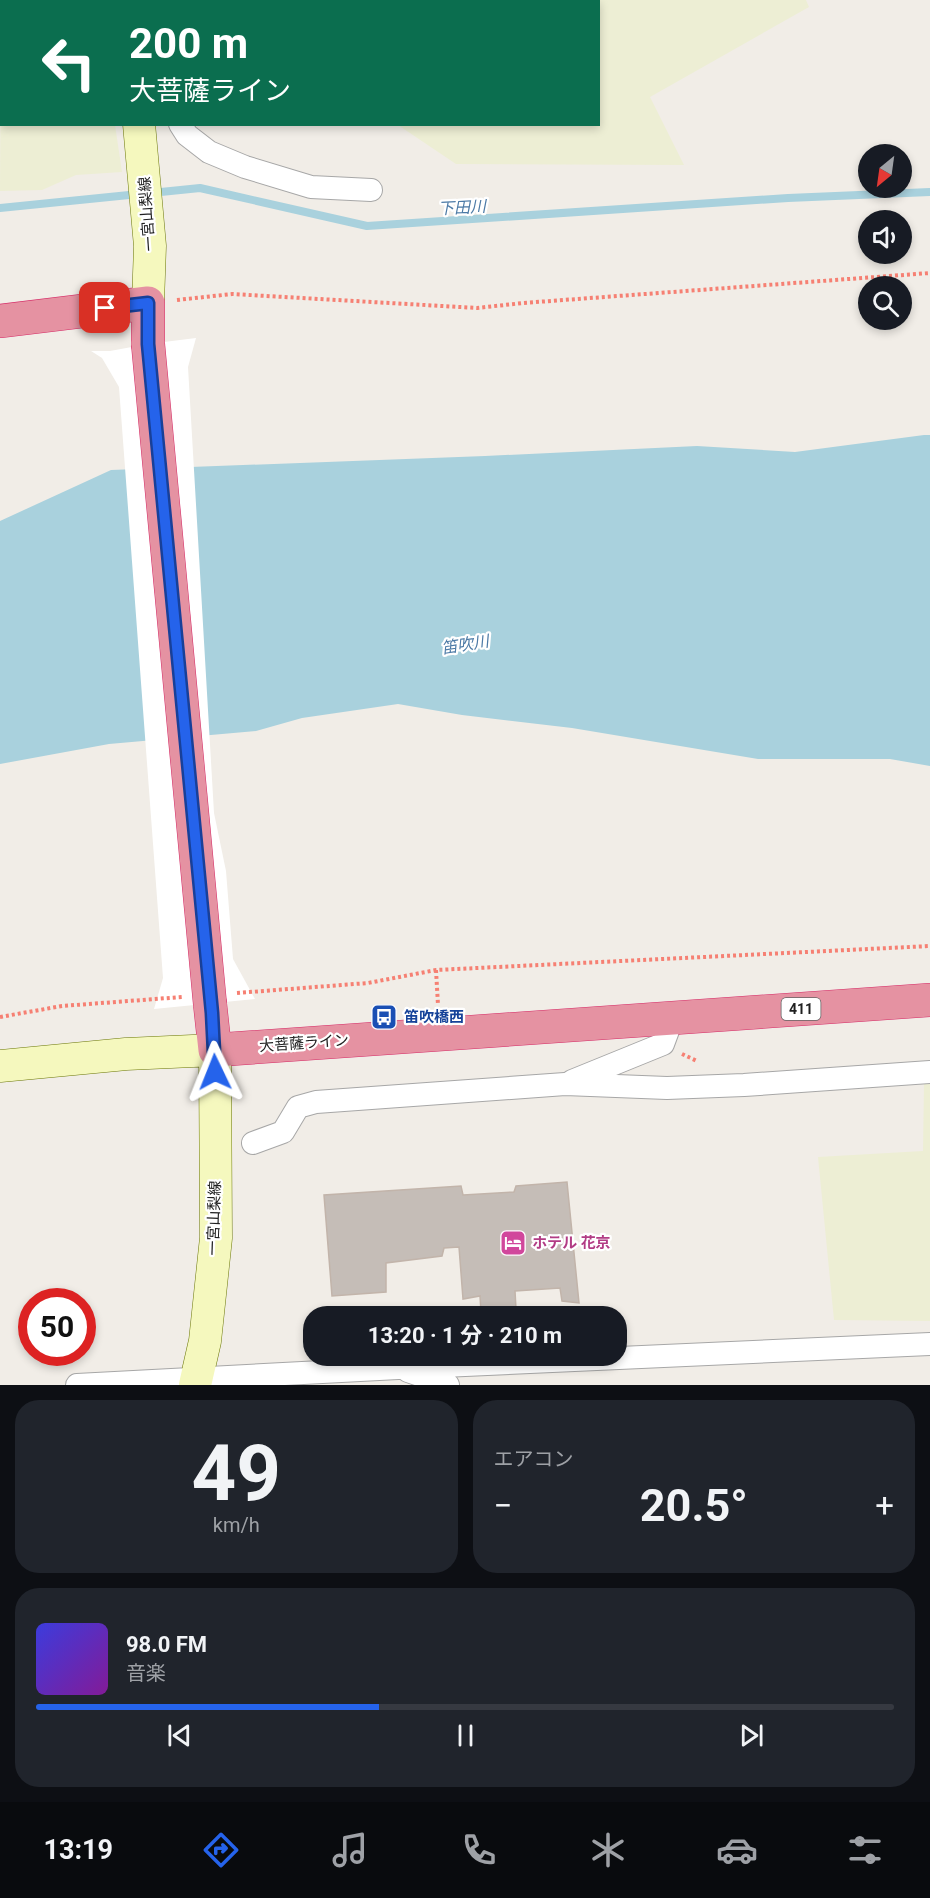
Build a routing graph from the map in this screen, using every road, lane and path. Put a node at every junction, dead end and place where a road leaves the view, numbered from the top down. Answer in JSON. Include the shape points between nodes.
{"nodes":[{"id":1,"x":139,"y":126,"type":"edge"},
{"id":2,"x":181,"y":126,"type":"edge"},
{"id":3,"x":371,"y":190,"type":"dead end"},
{"id":4,"x":930,"y":273,"type":"edge"},
{"id":5,"x":148,"y":303,"type":"junction"},
{"id":6,"x":0,"y":321,"type":"edge"},
{"id":7,"x":930,"y":946,"type":"edge"},
{"id":8,"x":436,"y":970,"type":"junction"},
{"id":9,"x":210,"y":998,"type":"junction"},
{"id":10,"x":930,"y":1000,"type":"edge"},
{"id":11,"x":439,"y":1015,"type":"dead end"},
{"id":12,"x":0,"y":1017,"type":"edge"},
{"id":13,"x":673,"y":1017,"type":"junction"},
{"id":14,"x":215,"y":1050,"type":"junction"},
{"id":15,"x":0,"y":1066,"type":"edge"},
{"id":16,"x":930,"y":1072,"type":"edge"},
{"id":17,"x":565,"y":1084,"type":"junction"},
{"id":18,"x":253,"y":1143,"type":"dead end"},
{"id":19,"x":930,"y":1344,"type":"edge"},
{"id":20,"x":398,"y":1368,"type":"junction"},
{"id":21,"x":196,"y":1382,"type":"edge"},
{"id":22,"x":77,"y":1385,"type":"edge"},
{"id":23,"x":448,"y":1385,"type":"edge"}],
"edges":[{"from":1,"to":5,"type":"main road","name":"一宮山梨線","via":[[150,246]]},
{"from":2,"to":3,"type":"street","via":[[209,152],[245,167],[311,187]]},
{"from":4,"to":5,"type":"path","via":[[477,308],[231,294]]},
{"from":5,"to":6,"type":"highway"},
{"from":5,"to":9,"type":"highway","bridge":true,"via":[[148,344]]},
{"from":7,"to":8,"type":"path"},
{"from":8,"to":9,"type":"path","via":[[368,983]]},
{"from":8,"to":11,"type":"path"},
{"from":9,"to":12,"type":"path","via":[[62,1006]]},
{"from":9,"to":14,"type":"highway"},
{"from":10,"to":13,"type":"highway","name":"大菩薩ライン","number":"411"},
{"from":13,"to":14,"type":"highway","name":"大菩薩ライン","number":"411"},
{"from":13,"to":17,"type":"street","via":[[663,1044]]},
{"from":14,"to":15,"type":"main road"},
{"from":14,"to":21,"type":"main road","name":"一宮山梨線","via":[[216,1238],[205,1341]]},
{"from":16,"to":17,"type":"street","via":[[667,1088]]},
{"from":17,"to":18,"type":"street","via":[[316,1102],[298,1107],[283,1132]]},
{"from":19,"to":20,"type":"street"},
{"from":20,"to":21,"type":"street"},
{"from":20,"to":23,"type":"street"},
{"from":21,"to":22,"type":"street"}]}
